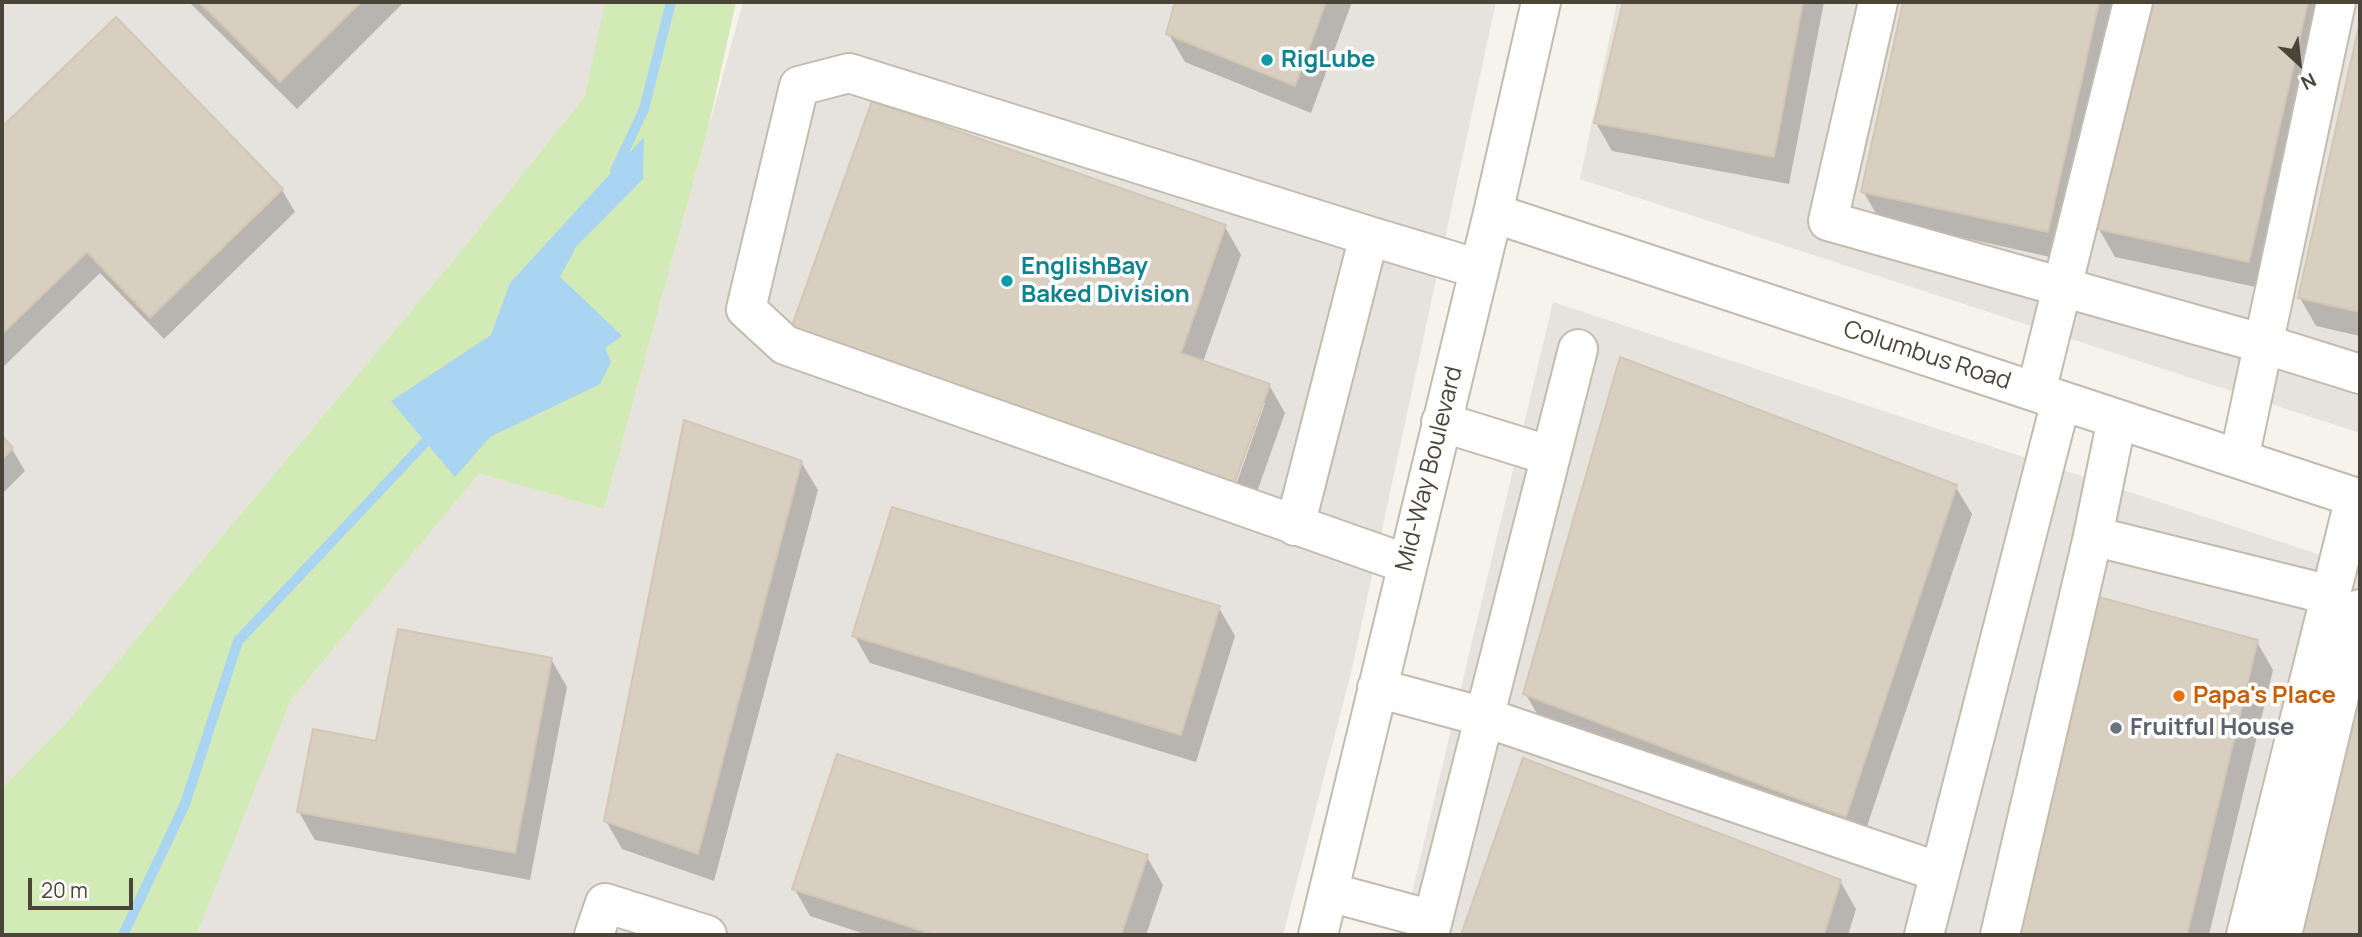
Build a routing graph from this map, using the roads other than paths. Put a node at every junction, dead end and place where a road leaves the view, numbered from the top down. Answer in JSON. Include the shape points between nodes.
{"nodes":[{"id":1,"x":1541,"y":2,"type":"edge"},
{"id":2,"x":1878,"y":2,"type":"edge"},
{"id":3,"x":2133,"y":2,"type":"edge"},
{"id":4,"x":2336,"y":2,"type":"edge"},
{"id":5,"x":1493,"y":213,"type":"junction"},
{"id":6,"x":1368,"y":236,"type":"junction"},
{"id":7,"x":1479,"y":269,"type":"junction"},
{"id":8,"x":2062,"y":287,"type":"junction"},
{"id":9,"x":2264,"y":344,"type":"junction"},
{"id":10,"x":1578,"y":349,"type":"dead end"},
{"id":11,"x":2360,"y":374,"type":"edge"},
{"id":12,"x":2048,"y":396,"type":"junction"},
{"id":13,"x":2117,"y":419,"type":"junction"},
{"id":14,"x":1441,"y":422,"type":"junction"},
{"id":15,"x":1551,"y":456,"type":"junction"},
{"id":16,"x":2239,"y":459,"type":"junction"},
{"id":17,"x":2358,"y":498,"type":"edge"},
{"id":18,"x":1295,"y":526,"type":"junction"},
{"id":19,"x":2093,"y":536,"type":"junction"},
{"id":20,"x":1407,"y":564,"type":"junction"},
{"id":21,"x":2351,"y":616,"type":"edge"},
{"id":22,"x":1377,"y":688,"type":"junction"},
{"id":23,"x":1484,"y":717,"type":"junction"},
{"id":24,"x":1939,"y":872,"type":"junction"},
{"id":25,"x":1329,"y":892,"type":"junction"},
{"id":26,"x":1431,"y":928,"type":"edge"},
{"id":27,"x":594,"y":935,"type":"edge"},
{"id":28,"x":707,"y":935,"type":"edge"},
{"id":29,"x":1318,"y":935,"type":"edge"},
{"id":30,"x":1924,"y":935,"type":"edge"},
{"id":31,"x":2000,"y":935,"type":"edge"},
{"id":32,"x":2246,"y":935,"type":"edge"},
{"id":33,"x":2282,"y":935,"type":"edge"}],
"edges":[{"from":1,"to":5,"type":"street","name":"Mid-Way Boulevard"},
{"from":2,"to":8,"type":"street","via":[[1828,220]]},
{"from":3,"to":8,"type":"street"},
{"from":4,"to":9,"type":"street"},
{"from":5,"to":7,"type":"street","name":"Mid-Way Boulevard"},
{"from":5,"to":12,"type":"street","name":"Columbus Road"},
{"from":6,"to":7,"type":"street"},
{"from":6,"to":18,"type":"street"},
{"from":6,"to":18,"type":"street","via":[[849,73],[799,86],[746,309],[785,345]]},
{"from":7,"to":14,"type":"street","name":"Mid-Way Boulevard"},
{"from":8,"to":9,"type":"street"},
{"from":8,"to":12,"type":"street"},
{"from":9,"to":11,"type":"street"},
{"from":9,"to":16,"type":"street"},
{"from":10,"to":15,"type":"street"},
{"from":12,"to":13,"type":"street","name":"Columbus Road"},
{"from":12,"to":24,"type":"street"},
{"from":13,"to":16,"type":"street","name":"Columbus Road"},
{"from":13,"to":19,"type":"street"},
{"from":14,"to":15,"type":"street"},
{"from":14,"to":20,"type":"street","name":"Mid-Way Boulevard"},
{"from":15,"to":23,"type":"street"},
{"from":16,"to":17,"type":"street","name":"Columbus Road"},
{"from":17,"to":21,"type":"street"},
{"from":18,"to":20,"type":"street"},
{"from":19,"to":21,"type":"street"},
{"from":19,"to":31,"type":"street"},
{"from":20,"to":22,"type":"street","name":"Mid-Way Boulevard"},
{"from":21,"to":32,"type":"street"},
{"from":21,"to":33,"type":"street"},
{"from":22,"to":23,"type":"street"},
{"from":22,"to":25,"type":"street","name":"Mid-Way Boulevard"},
{"from":23,"to":24,"type":"street"},
{"from":23,"to":26,"type":"street"},
{"from":24,"to":30,"type":"street"},
{"from":25,"to":26,"type":"street"},
{"from":25,"to":29,"type":"street","name":"Mid-Way Boulevard"},
{"from":27,"to":28,"type":"street","via":[[605,902]]}]}
